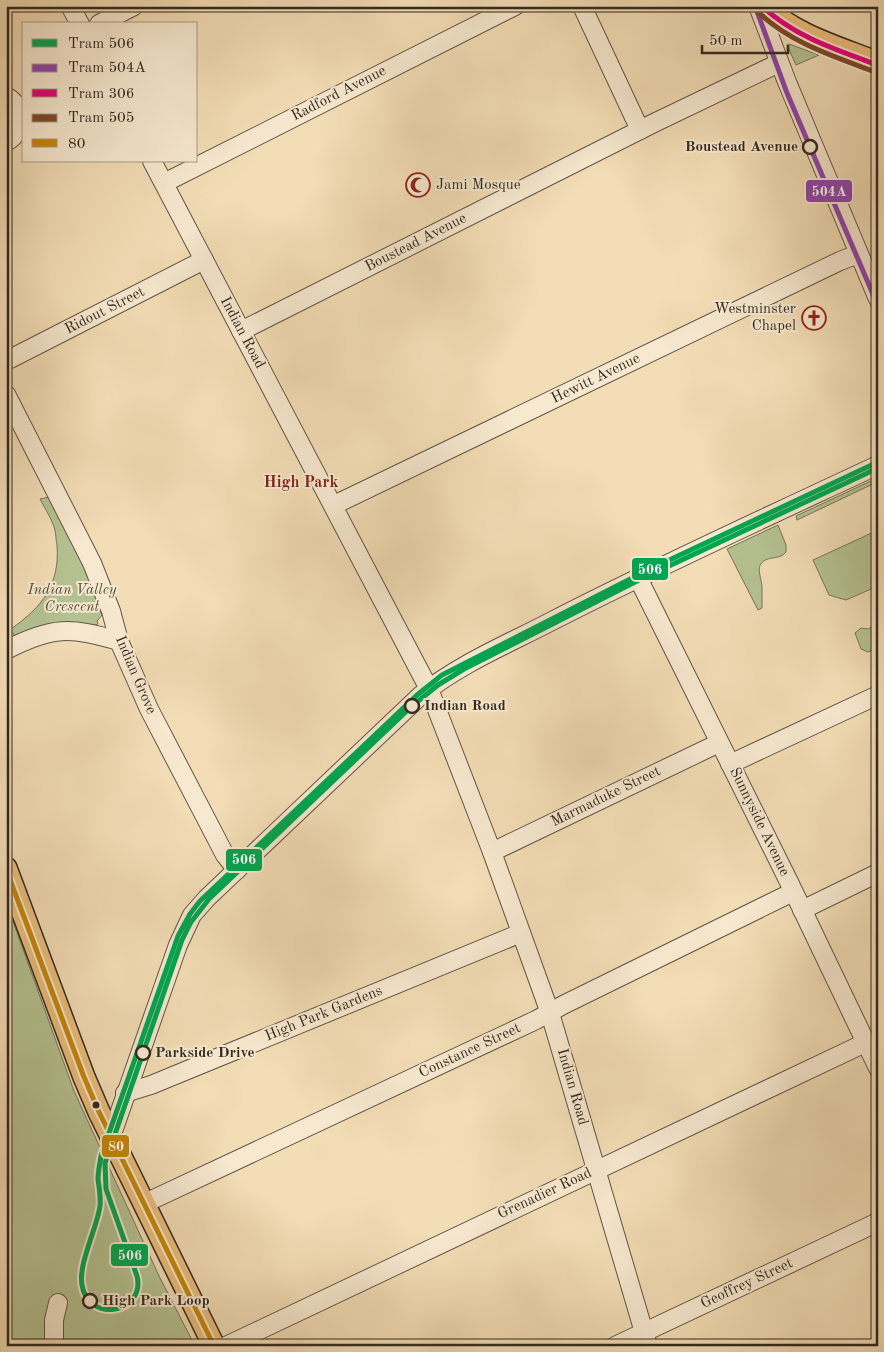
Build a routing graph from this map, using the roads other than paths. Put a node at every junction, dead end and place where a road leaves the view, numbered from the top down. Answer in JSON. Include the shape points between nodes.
{"nodes":[{"id":1,"x":70,"y":6,"type":"edge"},
{"id":2,"x":134,"y":6,"type":"edge"},
{"id":3,"x":515,"y":6,"type":"edge"},
{"id":4,"x":582,"y":6,"type":"edge"},
{"id":5,"x":758,"y":6,"type":"edge"},
{"id":6,"x":766,"y":6,"type":"edge"},
{"id":7,"x":79,"y":22,"type":"edge"},
{"id":8,"x":103,"y":22,"type":"edge"},
{"id":9,"x":779,"y":63,"type":"junction"},
{"id":10,"x":878,"y":63,"type":"edge"},
{"id":11,"x":16,"y":102,"type":"edge"},
{"id":12,"x":640,"y":130,"type":"junction"},
{"id":13,"x":6,"y":142,"type":"edge"},
{"id":14,"x":153,"y":162,"type":"edge"},
{"id":15,"x":164,"y":183,"type":"junction"},
{"id":16,"x":858,"y":254,"type":"junction"},
{"id":17,"x":204,"y":260,"type":"junction"},
{"id":18,"x":878,"y":299,"type":"edge"},
{"id":19,"x":241,"y":331,"type":"junction"},
{"id":20,"x":6,"y":361,"type":"edge"},
{"id":21,"x":6,"y":394,"type":"edge"},
{"id":22,"x":878,"y":465,"type":"edge"},
{"id":23,"x":334,"y":505,"type":"junction"},
{"id":24,"x":638,"y":578,"type":"junction"},
{"id":25,"x":120,"y":641,"type":"junction"},
{"id":26,"x":6,"y":650,"type":"edge"},
{"id":27,"x":429,"y":689,"type":"junction"},
{"id":28,"x":878,"y":695,"type":"edge"},
{"id":29,"x":720,"y":743,"type":"junction"},
{"id":30,"x":730,"y":764,"type":"junction"},
{"id":31,"x":492,"y":852,"type":"junction"},
{"id":32,"x":6,"y":868,"type":"edge"},
{"id":33,"x":237,"y":870,"type":"junction"},
{"id":34,"x":878,"y":873,"type":"edge"},
{"id":35,"x":793,"y":892,"type":"junction"},
{"id":36,"x":802,"y":910,"type":"junction"},
{"id":37,"x":521,"y":933,"type":"junction"},
{"id":38,"x":550,"y":1013,"type":"junction"},
{"id":39,"x":873,"y":1055,"type":"edge"},
{"id":40,"x":126,"y":1093,"type":"junction"},
{"id":41,"x":111,"y":1137,"type":"junction"},
{"id":42,"x":596,"y":1170,"type":"junction"},
{"id":43,"x":143,"y":1204,"type":"junction"},
{"id":44,"x":878,"y":1222,"type":"edge"},
{"id":45,"x":58,"y":1303,"type":"dead end"},
{"id":46,"x":645,"y":1339,"type":"edge"},
{"id":47,"x":54,"y":1346,"type":"edge"},
{"id":48,"x":214,"y":1346,"type":"edge"},
{"id":49,"x":226,"y":1346,"type":"edge"},
{"id":50,"x":615,"y":1346,"type":"edge"}],
"edges":[{"from":1,"to":7,"type":"street"},
{"from":2,"to":8,"type":"street"},
{"from":3,"to":15,"type":"street","name":"Radford Avenue"},
{"from":4,"to":12,"type":"street"},
{"from":5,"to":9,"type":"street"},
{"from":6,"to":10,"type":"main road","via":[[794,28]]},
{"from":9,"to":12,"type":"street","name":"Boustead Avenue"},
{"from":9,"to":16,"type":"street"},
{"from":11,"to":13,"type":"street","via":[[21,114],[19,130]]},
{"from":12,"to":19,"type":"street","name":"Boustead Avenue"},
{"from":14,"to":15,"type":"street","name":"Indian Road"},
{"from":15,"to":17,"type":"street","name":"Indian Road"},
{"from":16,"to":18,"type":"street"},
{"from":16,"to":23,"type":"street","name":"Hewitt Avenue"},
{"from":17,"to":19,"type":"street","name":"Indian Road"},
{"from":17,"to":20,"type":"street","name":"Ridout Street"},
{"from":19,"to":23,"type":"street","name":"Indian Road"},
{"from":21,"to":25,"type":"street","name":"Indian Grove","via":[[92,563]]},
{"from":22,"to":24,"type":"street"},
{"from":23,"to":27,"type":"street","name":"Indian Road"},
{"from":24,"to":27,"type":"street","via":[[456,671]]},
{"from":24,"to":29,"type":"street","name":"Sunnyside Avenue"},
{"from":25,"to":26,"type":"street","via":[[89,633],[53,631]]},
{"from":25,"to":33,"type":"street","name":"Indian Grove","via":[[148,710],[225,855]]},
{"from":27,"to":31,"type":"street","name":"Indian Road"},
{"from":27,"to":33,"type":"street"},
{"from":28,"to":30,"type":"street"},
{"from":29,"to":30,"type":"street","name":"Sunnyside Avenue"},
{"from":29,"to":31,"type":"street","name":"Marmaduke Street"},
{"from":30,"to":35,"type":"street","name":"Sunnyside Avenue"},
{"from":31,"to":37,"type":"street","name":"Indian Road"},
{"from":32,"to":41,"type":"main road","via":[[84,1077]]},
{"from":33,"to":40,"type":"street","via":[[207,898],[187,924]]},
{"from":34,"to":36,"type":"street"},
{"from":35,"to":36,"type":"street","name":"Sunnyside Avenue"},
{"from":35,"to":38,"type":"street","name":"Constance Street"},
{"from":36,"to":39,"type":"street","name":"Sunnyside Avenue"},
{"from":37,"to":38,"type":"street","name":"Indian Road"},
{"from":37,"to":40,"type":"street","name":"High Park Gardens"},
{"from":38,"to":42,"type":"street","name":"Indian Road"},
{"from":38,"to":43,"type":"street","name":"Constance Street"},
{"from":39,"to":42,"type":"street","name":"Grenadier Road"},
{"from":40,"to":41,"type":"street"},
{"from":41,"to":43,"type":"main road"},
{"from":42,"to":46,"type":"street","name":"Indian Road"},
{"from":42,"to":49,"type":"street","name":"Grenadier Road"},
{"from":43,"to":48,"type":"main road"},
{"from":44,"to":46,"type":"street","name":"Geoffrey Street"},
{"from":45,"to":47,"type":"street"},
{"from":46,"to":50,"type":"street","name":"Geoffrey Street"}]}
